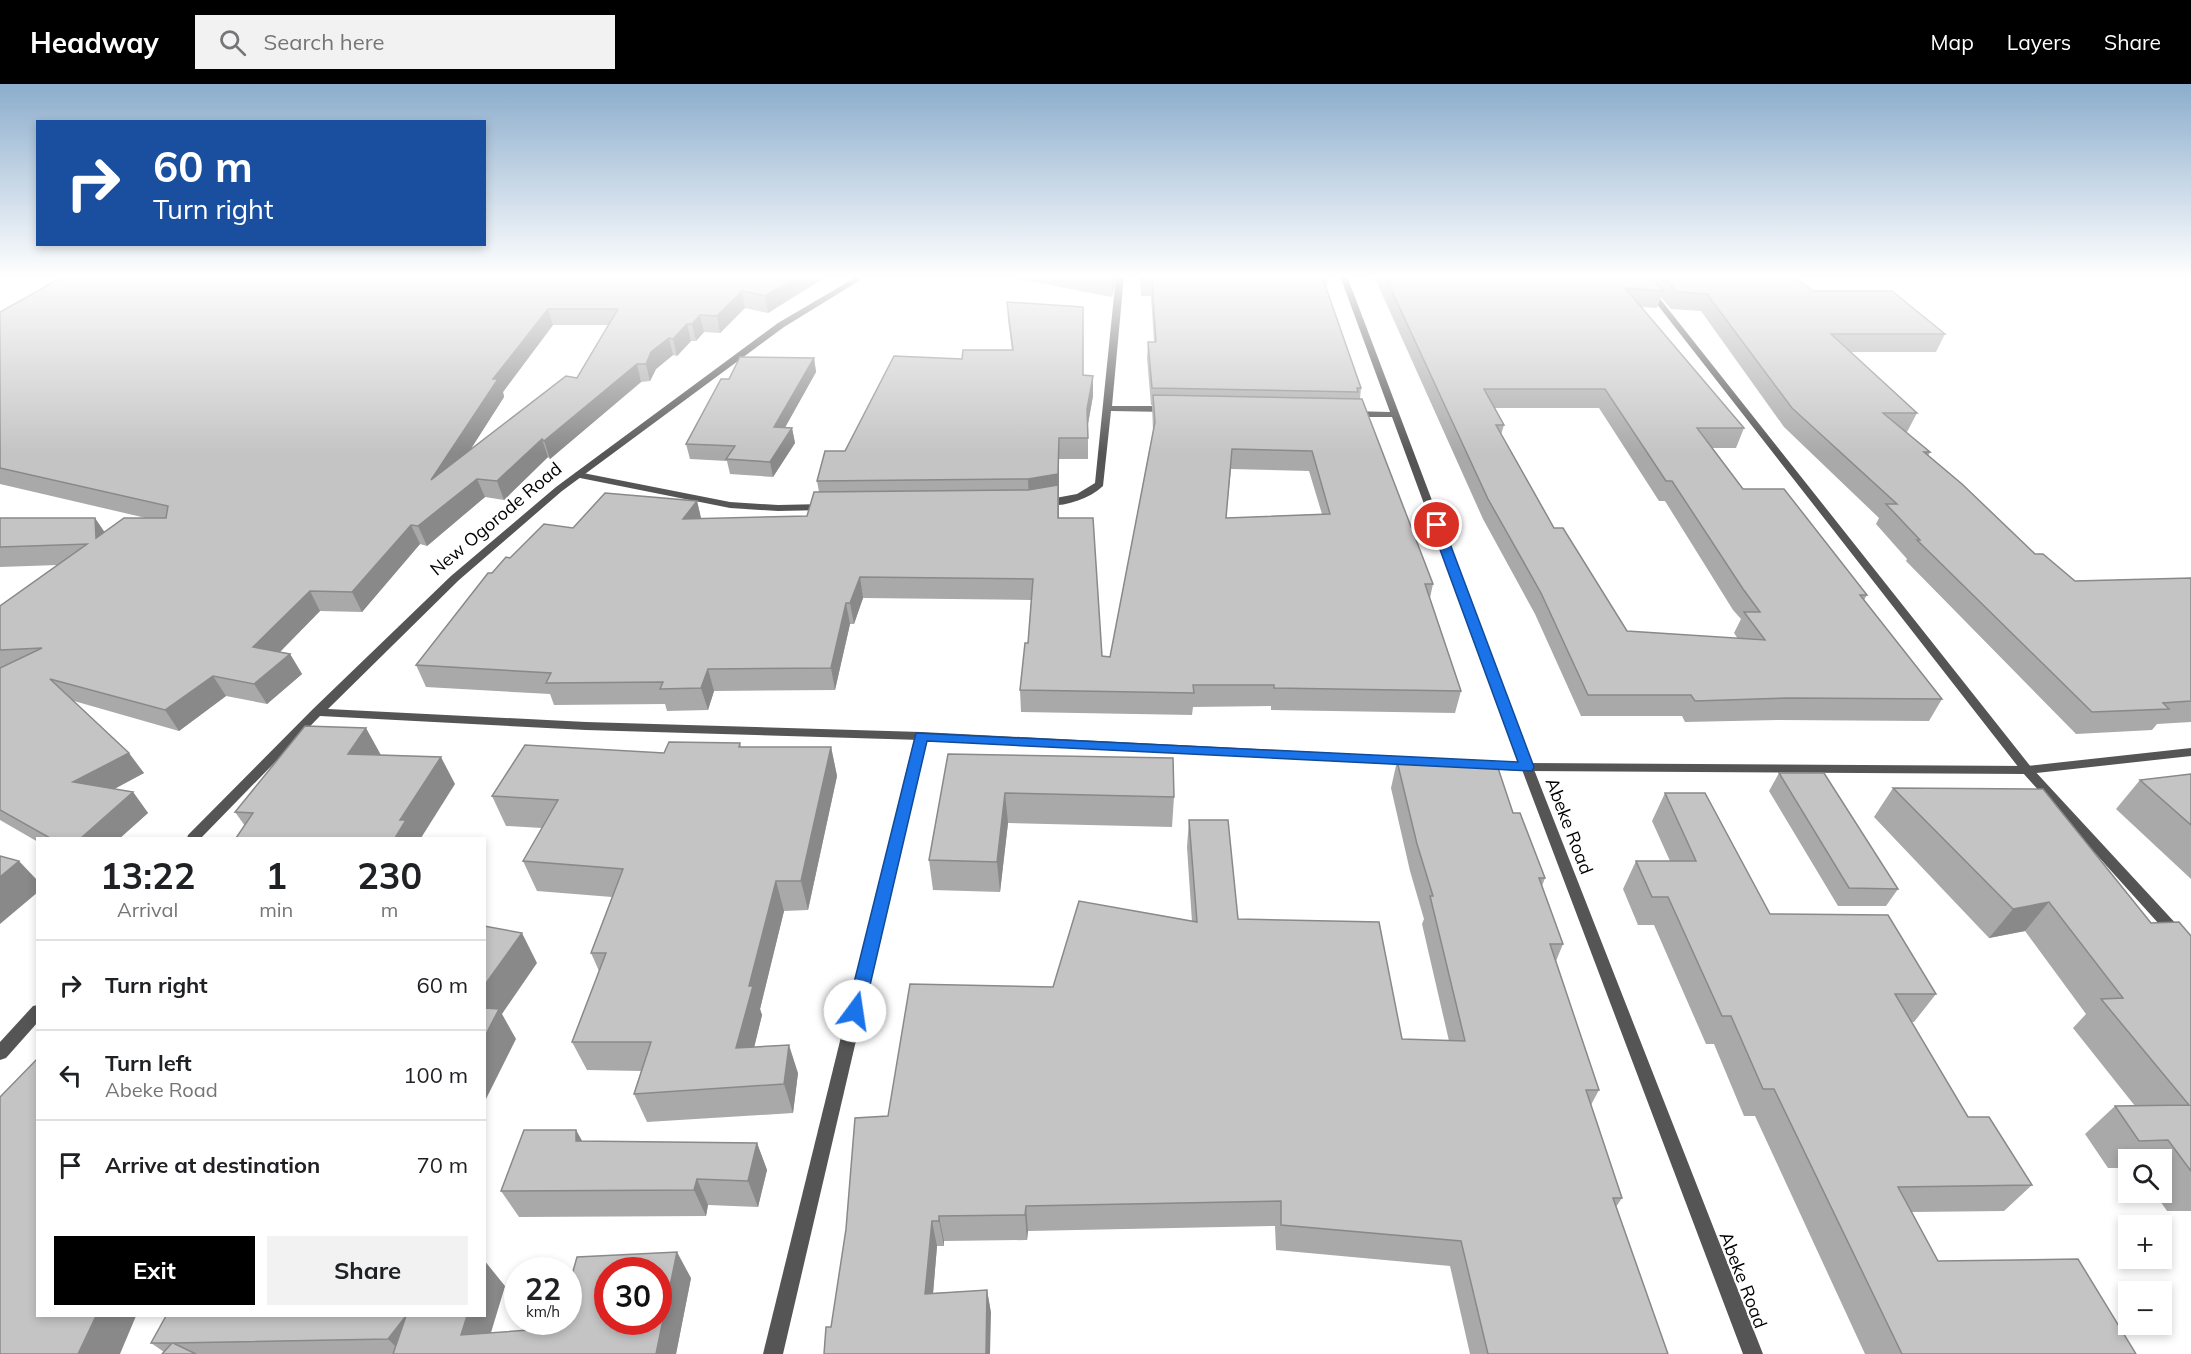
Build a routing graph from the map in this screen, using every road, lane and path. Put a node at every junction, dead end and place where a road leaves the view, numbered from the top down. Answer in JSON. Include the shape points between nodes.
{"nodes":[{"id":1,"x":767,"y":335,"type":"edge"},
{"id":2,"x":1115,"y":335,"type":"edge"},
{"id":3,"x":1366,"y":335,"type":"edge"},
{"id":4,"x":1685,"y":335,"type":"edge"},
{"id":5,"x":1108,"y":408,"type":"junction"},
{"id":6,"x":1180,"y":410,"type":"edge"},
{"id":7,"x":1336,"y":413,"type":"edge"},
{"id":8,"x":1396,"y":415,"type":"junction"},
{"id":9,"x":578,"y":475,"type":"junction"},
{"id":10,"x":1029,"y":505,"type":"edge"},
{"id":11,"x":838,"y":507,"type":"edge"},
{"id":12,"x":317,"y":712,"type":"junction"},
{"id":13,"x":921,"y":736,"type":"junction"},
{"id":14,"x":2191,"y":752,"type":"edge"},
{"id":15,"x":1432,"y":762,"type":"edge"},
{"id":16,"x":1467,"y":764,"type":"edge"},
{"id":17,"x":1527,"y":767,"type":"junction"},
{"id":18,"x":2027,"y":770,"type":"junction"},
{"id":19,"x":194,"y":837,"type":"edge"},
{"id":20,"x":2191,"y":950,"type":"edge"},
{"id":21,"x":36,"y":1013,"type":"edge"},
{"id":22,"x":0,"y":1053,"type":"edge"},
{"id":23,"x":773,"y":1354,"type":"edge"},
{"id":24,"x":1753,"y":1354,"type":"edge"}],
"edges":[{"from":1,"to":9,"type":"street","name":"New Ogorode Road"},
{"from":2,"to":5,"type":"street"},
{"from":3,"to":8,"type":"street","name":"Abeke Road"},
{"from":4,"to":18,"type":"street"},
{"from":5,"to":6,"type":"street"},
{"from":5,"to":10,"type":"street","via":[[1100,484],[1092,492],[1069,500]]},
{"from":7,"to":8,"type":"street"},
{"from":8,"to":17,"type":"street","name":"Abeke Road"},
{"from":9,"to":11,"type":"street","via":[[730,505]]},
{"from":9,"to":12,"type":"street","name":"New Ogorode Road","via":[[455,578]]},
{"from":12,"to":13,"type":"street","via":[[586,726]]},
{"from":12,"to":19,"type":"street","name":"New Ogorode Road"},
{"from":13,"to":15,"type":"street"},
{"from":13,"to":23,"type":"street"},
{"from":14,"to":18,"type":"street"},
{"from":16,"to":17,"type":"street"},
{"from":17,"to":18,"type":"street"},
{"from":17,"to":24,"type":"street","name":"Abeke Road"},
{"from":18,"to":20,"type":"street"},
{"from":21,"to":22,"type":"street"}]}
